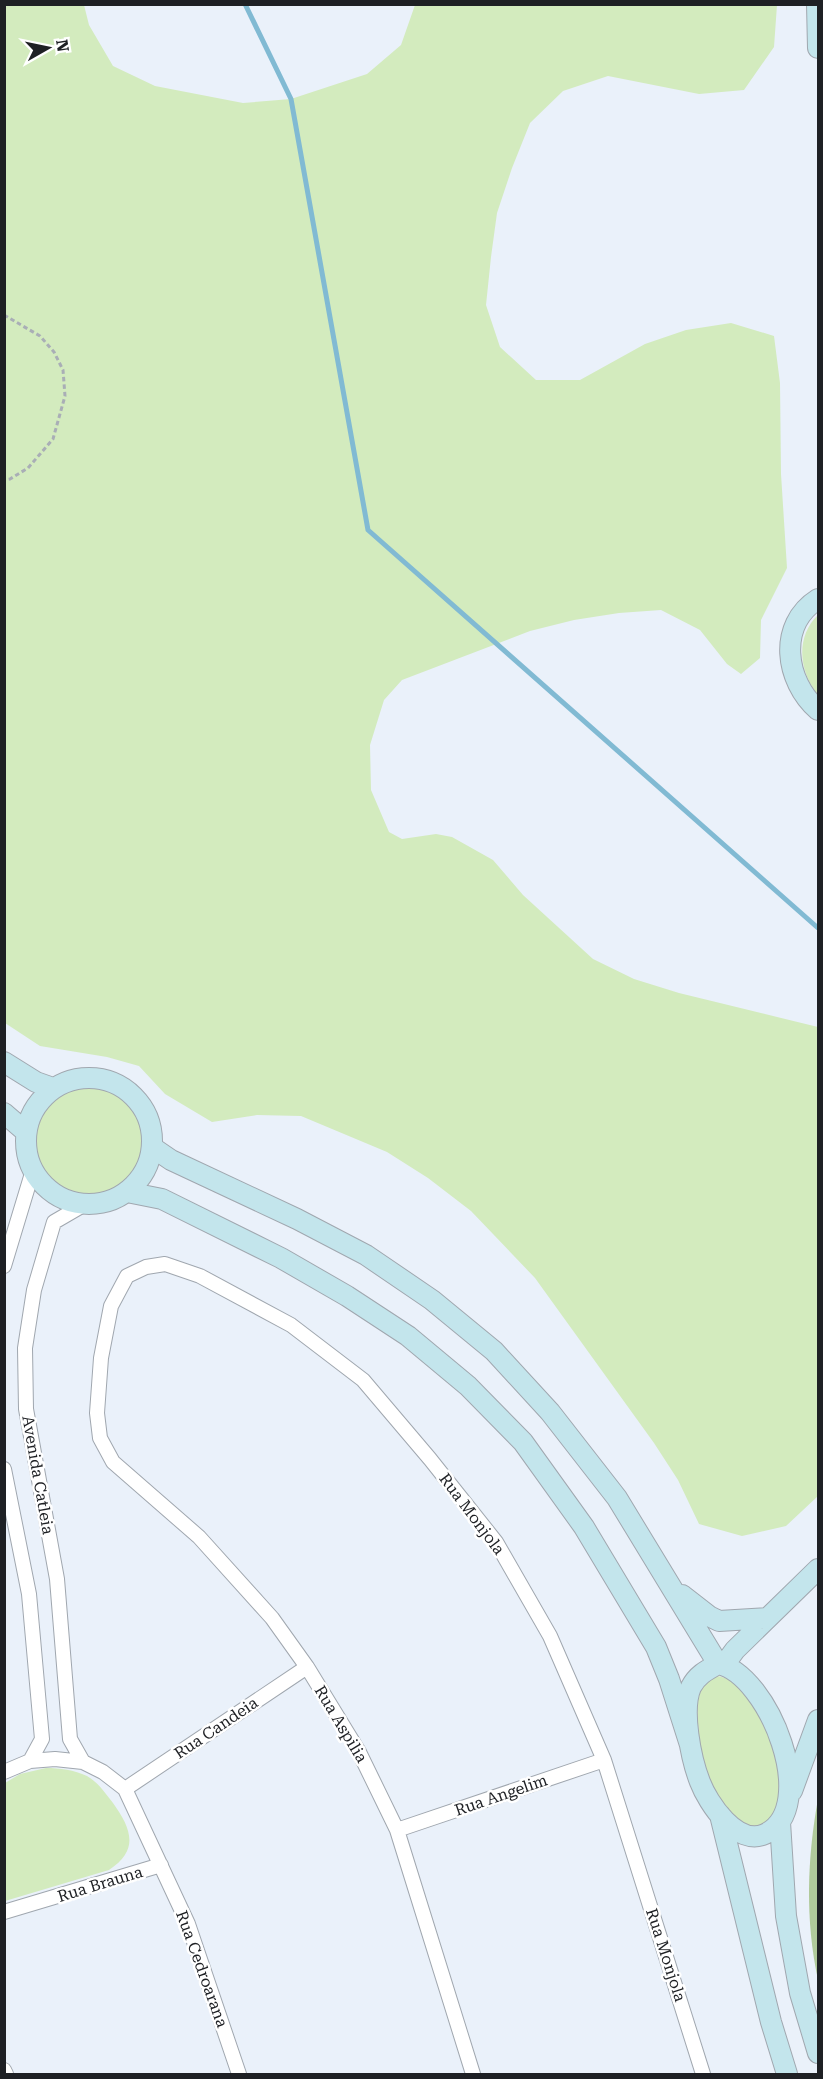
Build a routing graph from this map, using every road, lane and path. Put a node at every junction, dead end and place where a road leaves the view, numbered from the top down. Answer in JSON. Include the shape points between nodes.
{"nodes":[{"id":1,"x":817,"y":4,"type":"edge"},
{"id":2,"x":819,"y":48,"type":"edge"},
{"id":3,"x":4,"y":315,"type":"edge"},
{"id":4,"x":4,"y":480,"type":"edge"},
{"id":5,"x":817,"y":599,"type":"edge"},
{"id":6,"x":819,"y":710,"type":"edge"},
{"id":7,"x":4,"y":1062,"type":"edge"},
{"id":8,"x":53,"y":1088,"type":"junction"},
{"id":9,"x":4,"y":1113,"type":"edge"},
{"id":10,"x":26,"y":1132,"type":"junction"},
{"id":11,"x":152,"y":1147,"type":"junction"},
{"id":12,"x":33,"y":1170,"type":"junction"},
{"id":13,"x":127,"y":1192,"type":"junction"},
{"id":14,"x":85,"y":1204,"type":"junction"},
{"id":15,"x":4,"y":1266,"type":"edge"},
{"id":16,"x":100,"y":1438,"type":"joint"},
{"id":17,"x":4,"y":1468,"type":"edge"},
{"id":18,"x":819,"y":1569,"type":"edge"},
{"id":19,"x":670,"y":1585,"type":"junction"},
{"id":20,"x":767,"y":1618,"type":"junction"},
{"id":21,"x":721,"y":1664,"type":"junction"},
{"id":22,"x":307,"y":1667,"type":"junction"},
{"id":23,"x":819,"y":1720,"type":"edge"},
{"id":24,"x":690,"y":1745,"type":"junction"},
{"id":25,"x":604,"y":1760,"type":"junction"},
{"id":26,"x":30,"y":1761,"type":"junction"},
{"id":27,"x":83,"y":1762,"type":"junction"},
{"id":28,"x":4,"y":1772,"type":"edge"},
{"id":29,"x":125,"y":1789,"type":"junction"},
{"id":30,"x":788,"y":1802,"type":"junction"},
{"id":31,"x":720,"y":1815,"type":"junction"},
{"id":32,"x":780,"y":1822,"type":"junction"},
{"id":33,"x":397,"y":1830,"type":"junction"},
{"id":34,"x":161,"y":1865,"type":"junction"},
{"id":35,"x":4,"y":1912,"type":"edge"},
{"id":36,"x":819,"y":2052,"type":"edge"},
{"id":37,"x":4,"y":2070,"type":"edge"},
{"id":38,"x":6,"y":2074,"type":"edge"},
{"id":39,"x":237,"y":2074,"type":"edge"},
{"id":40,"x":473,"y":2074,"type":"edge"},
{"id":41,"x":703,"y":2074,"type":"edge"},
{"id":42,"x":787,"y":2074,"type":"edge"}],
"edges":[{"from":1,"to":2,"type":"street"},
{"from":3,"to":4,"type":"path","via":[[40,336],[54,352],[63,370],[65,396],[53,438],[28,468]]},
{"from":5,"to":6,"type":"street","via":[[799,619],[791,639],[790,661],[795,682]]},
{"from":7,"to":8,"type":"street"},
{"from":8,"to":10,"type":"street","via":[[35,1107]]},
{"from":8,"to":11,"type":"street","via":[[72,1079],[92,1077],[121,1086],[143,1107],[151,1126]]},
{"from":9,"to":10,"type":"street"},
{"from":10,"to":12,"type":"street","via":[[26,1152]]},
{"from":11,"to":13,"type":"street","via":[[144,1172]]},
{"from":11,"to":19,"type":"street","via":[[171,1160],[366,1255],[432,1300],[494,1352],[550,1412],[617,1498]]},
{"from":12,"to":14,"type":"street","via":[[46,1188],[64,1199]]},
{"from":12,"to":15,"type":"street"},
{"from":13,"to":14,"type":"street","via":[[100,1203]]},
{"from":13,"to":24,"type":"street","via":[[162,1199],[281,1258],[408,1336],[468,1386],[523,1442],[590,1537],[656,1647]]},
{"from":14,"to":27,"type":"street","name":"Avenida Catleia","via":[[54,1221],[34,1290],[25,1348],[26,1409],[57,1579],[70,1739]]},
{"from":16,"to":22,"type":"street","name":"Rua Aspilia","via":[[113,1462],[206,1545],[272,1618]]},
{"from":16,"to":25,"type":"street","name":"Rua Monjola","via":[[97,1413],[101,1358],[111,1306],[127,1276],[165,1264],[200,1276],[291,1324],[363,1380],[496,1542],[550,1636]]},
{"from":17,"to":26,"type":"street","name":"Avenida Catleia","via":[[29,1594],[42,1739]]},
{"from":18,"to":20,"type":"street"},
{"from":19,"to":20,"type":"street","via":[[719,1621]]},
{"from":19,"to":21,"type":"street"},
{"from":20,"to":21,"type":"street"},
{"from":21,"to":24,"type":"street","via":[[700,1674],[691,1688]]},
{"from":21,"to":30,"type":"street","via":[[742,1676],[772,1719],[784,1749]]},
{"from":22,"to":29,"type":"street","name":"Rua Candeia"},
{"from":22,"to":33,"type":"street","name":"Rua Aspilia","via":[[359,1752]]},
{"from":23,"to":30,"type":"street"},
{"from":24,"to":31,"type":"street","via":[[700,1783]]},
{"from":25,"to":33,"type":"street","name":"Rua Angelim"},
{"from":25,"to":41,"type":"street","name":"Rua Monjola"},
{"from":26,"to":27,"type":"street","name":"Rua Brauna"},
{"from":26,"to":28,"type":"street","name":"Rua Brauna"},
{"from":27,"to":29,"type":"street","name":"Rua Brauna"},
{"from":29,"to":34,"type":"street","name":"Rua Brauna"},
{"from":30,"to":32,"type":"street"},
{"from":31,"to":32,"type":"street","via":[[746,1836],[764,1835]]},
{"from":31,"to":42,"type":"street"},
{"from":32,"to":36,"type":"street","via":[[786,1916],[800,1993]]},
{"from":33,"to":40,"type":"street","name":"Rua Aspilia"},
{"from":34,"to":35,"type":"street","name":"Rua Brauna"},
{"from":34,"to":39,"type":"street","name":"Rua Cedroarana","via":[[188,1924]]},
{"from":37,"to":38,"type":"street"}]}
